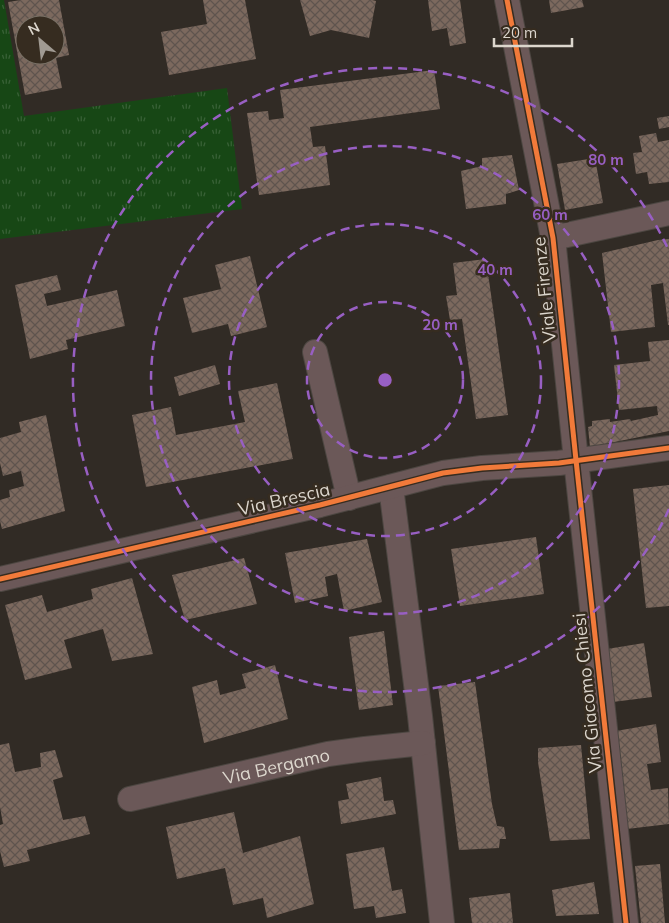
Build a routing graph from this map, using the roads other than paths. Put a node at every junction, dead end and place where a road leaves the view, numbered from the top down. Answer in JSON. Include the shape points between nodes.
{"nodes":[{"id":1,"x":507,"y":0,"type":"edge"},
{"id":2,"x":669,"y":213,"type":"edge"},
{"id":3,"x":553,"y":238,"type":"junction"},
{"id":4,"x":315,"y":352,"type":"dead end"},
{"id":5,"x":669,"y":448,"type":"edge"},
{"id":6,"x":576,"y":460,"type":"junction"},
{"id":7,"x":391,"y":487,"type":"junction"},
{"id":8,"x":349,"y":498,"type":"junction"},
{"id":9,"x":0,"y":579,"type":"edge"},
{"id":10,"x":423,"y":744,"type":"junction"},
{"id":11,"x":130,"y":799,"type":"dead end"},
{"id":12,"x":442,"y":923,"type":"edge"},
{"id":13,"x":626,"y":923,"type":"edge"}],
"edges":[{"from":1,"to":3,"type":"street","name":"Viale Firenze"},
{"from":2,"to":3,"type":"street"},
{"from":3,"to":6,"type":"street","name":"Viale Firenze"},
{"from":4,"to":8,"type":"street","name":"Via Brescia"},
{"from":5,"to":6,"type":"street","name":"Via Brescia"},
{"from":6,"to":7,"type":"street","name":"Via Brescia","via":[[559,464],[468,469]]},
{"from":6,"to":13,"type":"street","name":"Via Giacomo Chiesi"},
{"from":7,"to":8,"type":"street","name":"Via Brescia"},
{"from":7,"to":10,"type":"street"},
{"from":8,"to":9,"type":"street","name":"Via Brescia"},
{"from":10,"to":11,"type":"street","name":"Via Bergamo","via":[[328,754]]},
{"from":10,"to":12,"type":"street"}]}
